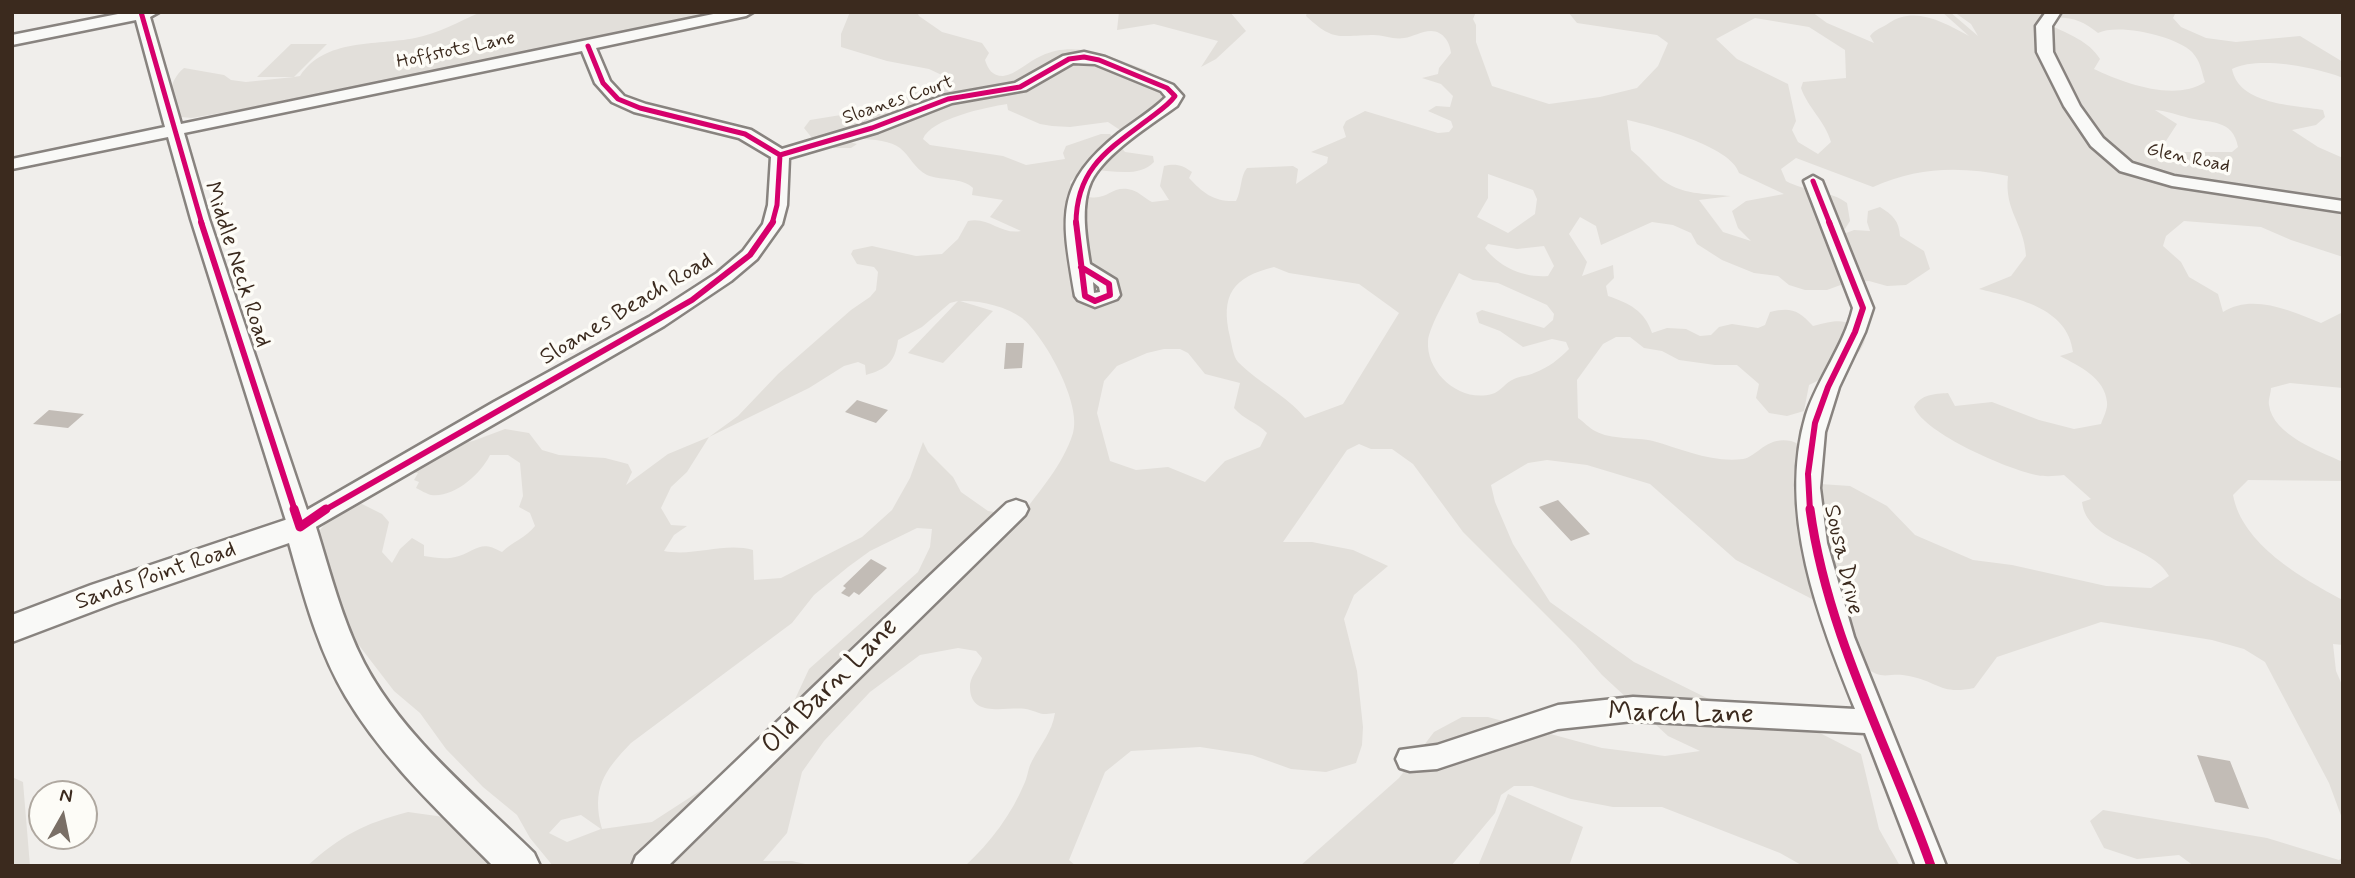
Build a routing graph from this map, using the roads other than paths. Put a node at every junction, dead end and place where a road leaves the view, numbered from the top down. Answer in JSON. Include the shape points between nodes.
{"nodes":[{"id":1,"x":746,"y":12,"type":"edge"},
{"id":2,"x":2054,"y":12,"type":"edge"},
{"id":3,"x":145,"y":13,"type":"edge"},
{"id":4,"x":12,"y":40,"type":"edge"},
{"id":5,"x":588,"y":46,"type":"junction"},
{"id":6,"x":174,"y":130,"type":"junction"},
{"id":7,"x":779,"y":155,"type":"junction"},
{"id":8,"x":12,"y":164,"type":"edge"},
{"id":9,"x":1812,"y":181,"type":"dead end"},
{"id":10,"x":2343,"y":207,"type":"edge"},
{"id":11,"x":1081,"y":267,"type":"dead end"},
{"id":12,"x":1016,"y":509,"type":"dead end"},
{"id":13,"x":300,"y":527,"type":"junction"},
{"id":14,"x":12,"y":629,"type":"edge"},
{"id":15,"x":1874,"y":722,"type":"junction"},
{"id":16,"x":1410,"y":759,"type":"dead end"},
{"id":17,"x":520,"y":866,"type":"edge"},
{"id":18,"x":647,"y":866,"type":"edge"},
{"id":19,"x":1931,"y":866,"type":"edge"}],
"edges":[{"from":1,"to":5,"type":"street","name":"Hoffstots Lane"},
{"from":2,"to":10,"type":"street","name":"Glen Road","via":[[2044,26],[2045,52],[2072,106],[2097,142],[2126,167],[2172,181]]},
{"from":3,"to":4,"type":"street"},
{"from":3,"to":6,"type":"street","name":"Middle Neck Road"},
{"from":5,"to":6,"type":"street","name":"Hoffstots Lane"},
{"from":5,"to":7,"type":"street","via":[[603,83],[618,99],[745,134]]},
{"from":6,"to":8,"type":"street","name":"Hoffstots Lane"},
{"from":6,"to":13,"type":"street","name":"Middle Neck Road"},
{"from":7,"to":11,"type":"street","name":"Sloanes Court","via":[[872,128],[948,99],[1020,87],[1069,59],[1099,60],[1167,88],[1175,96],[1083,178],[1077,214]]},
{"from":7,"to":13,"type":"street","name":"Sloanes Beach Road","via":[[776,214],[767,234],[734,268],[662,317]]},
{"from":9,"to":15,"type":"street","name":"Sousa Drive","via":[[1863,308],[1861,324],[1821,403],[1807,491],[1827,596]]},
{"from":12,"to":18,"type":"street","name":"Old Barn Lane"},
{"from":13,"to":14,"type":"main road","name":"Sands Point Road"},
{"from":13,"to":17,"type":"main road","name":"Middle Neck Road","via":[[333,632],[359,687],[423,766]]},
{"from":15,"to":16,"type":"street","name":"March Lane","via":[[1633,709],[1558,717],[1437,757]]},
{"from":15,"to":19,"type":"street","name":"Sousa Drive"}]}
